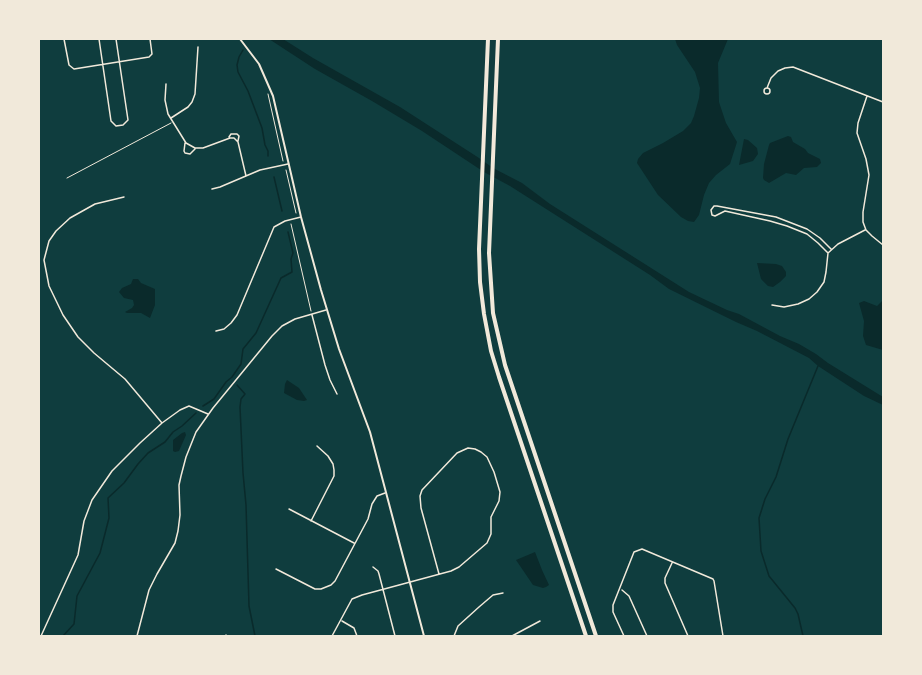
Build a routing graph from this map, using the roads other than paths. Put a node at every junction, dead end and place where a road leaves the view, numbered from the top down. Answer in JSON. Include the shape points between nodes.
{"nodes":[{"id":1,"x":64,"y":39,"type":"edge"},
{"id":2,"x":99,"y":39,"type":"edge"},
{"id":3,"x":116,"y":39,"type":"edge"},
{"id":4,"x":150,"y":39,"type":"edge"},
{"id":5,"x":240,"y":39,"type":"edge"},
{"id":6,"x":488,"y":39,"type":"edge"},
{"id":7,"x":498,"y":39,"type":"edge"},
{"id":8,"x":198,"y":47,"type":"dead end"},
{"id":9,"x":119,"y":63,"type":"junction"},
{"id":10,"x":102,"y":64,"type":"junction"},
{"id":11,"x":166,"y":84,"type":"dead end"},
{"id":12,"x":767,"y":88,"type":"dead end"},
{"id":13,"x":867,"y":96,"type":"junction"},
{"id":14,"x":883,"y":102,"type":"edge"},
{"id":15,"x":170,"y":118,"type":"junction"},
{"id":16,"x":173,"y":123,"type":"junction"},
{"id":17,"x":228,"y":138,"type":"junction"},
{"id":18,"x":186,"y":142,"type":"junction"},
{"id":19,"x":238,"y":142,"type":"junction"},
{"id":20,"x":196,"y":148,"type":"junction"},
{"id":21,"x":286,"y":164,"type":"junction"},
{"id":22,"x":246,"y":176,"type":"junction"},
{"id":23,"x":67,"y":178,"type":"dead end"},
{"id":24,"x":212,"y":189,"type":"dead end"},
{"id":25,"x":124,"y":196,"type":"dead end"},
{"id":26,"x":301,"y":217,"type":"junction"},
{"id":27,"x":866,"y":230,"type":"junction"},
{"id":28,"x":883,"y":245,"type":"edge"},
{"id":29,"x":831,"y":249,"type":"junction"},
{"id":30,"x":828,"y":253,"type":"junction"},
{"id":31,"x":772,"y":305,"type":"dead end"},
{"id":32,"x":326,"y":310,"type":"junction"},
{"id":33,"x":312,"y":314,"type":"junction"},
{"id":34,"x":216,"y":331,"type":"dead end"},
{"id":35,"x":337,"y":394,"type":"dead end"},
{"id":36,"x":208,"y":414,"type":"junction"},
{"id":37,"x":162,"y":423,"type":"junction"},
{"id":38,"x":317,"y":446,"type":"dead end"},
{"id":39,"x":386,"y":493,"type":"junction"},
{"id":40,"x":289,"y":509,"type":"dead end"},
{"id":41,"x":310,"y":521,"type":"junction"},
{"id":42,"x":355,"y":544,"type":"junction"},
{"id":43,"x":672,"y":562,"type":"junction"},
{"id":44,"x":373,"y":567,"type":"dead end"},
{"id":45,"x":276,"y":569,"type":"dead end"},
{"id":46,"x":439,"y":574,"type":"junction"},
{"id":47,"x":410,"y":582,"type":"junction"},
{"id":48,"x":621,"y":589,"type":"junction"},
{"id":49,"x":383,"y":590,"type":"junction"},
{"id":50,"x":503,"y":593,"type":"dead end"},
{"id":51,"x":340,"y":620,"type":"junction"},
{"id":52,"x":540,"y":621,"type":"dead end"},
{"id":53,"x":41,"y":636,"type":"edge"},
{"id":54,"x":137,"y":636,"type":"edge"},
{"id":55,"x":332,"y":636,"type":"edge"},
{"id":56,"x":357,"y":636,"type":"edge"},
{"id":57,"x":395,"y":636,"type":"edge"},
{"id":58,"x":424,"y":636,"type":"edge"},
{"id":59,"x":454,"y":636,"type":"edge"},
{"id":60,"x":512,"y":636,"type":"edge"},
{"id":61,"x":586,"y":636,"type":"edge"},
{"id":62,"x":596,"y":636,"type":"edge"},
{"id":63,"x":624,"y":636,"type":"edge"},
{"id":64,"x":647,"y":636,"type":"edge"},
{"id":65,"x":688,"y":636,"type":"edge"},
{"id":66,"x":723,"y":636,"type":"edge"}],
"edges":[{"from":1,"to":10,"type":"street","via":[[70,67]]},
{"from":2,"to":10,"type":"street"},
{"from":3,"to":9,"type":"street"},
{"from":4,"to":9,"type":"street","via":[[151,56]]},
{"from":5,"to":21,"type":"main road","via":[[259,64],[273,96]]},
{"from":6,"to":61,"type":"highway","via":[[479,249],[484,314],[491,351]]},
{"from":7,"to":62,"type":"highway","via":[[489,269],[497,334]]},
{"from":8,"to":15,"type":"street","via":[[193,99]]},
{"from":9,"to":10,"type":"street"},
{"from":9,"to":10,"type":"street","via":[[128,120],[116,126],[111,121]]},
{"from":11,"to":15,"type":"street","via":[[165,104]]},
{"from":12,"to":13,"type":"street","via":[[778,71],[791,67]]},
{"from":13,"to":14,"type":"street"},
{"from":13,"to":27,"type":"street","via":[[857,133],[868,167],[862,212]]},
{"from":15,"to":16,"type":"street"},
{"from":16,"to":18,"type":"street"},
{"from":16,"to":23,"type":"lane"},
{"from":17,"to":19,"type":"street"},
{"from":17,"to":19,"type":"street","via":[[237,134]]},
{"from":17,"to":20,"type":"street"},
{"from":18,"to":20,"type":"street"},
{"from":18,"to":20,"type":"street","via":[[185,153]]},
{"from":19,"to":22,"type":"street"},
{"from":21,"to":22,"type":"street"},
{"from":21,"to":26,"type":"main road"},
{"from":22,"to":24,"type":"street"},
{"from":25,"to":37,"type":"street","via":[[95,204],[70,218],[49,241],[44,260],[49,286],[78,337],[125,379]]},
{"from":26,"to":32,"type":"main road"},
{"from":26,"to":34,"type":"street","via":[[278,224],[271,231],[237,315],[224,329]]},
{"from":27,"to":28,"type":"street"},
{"from":27,"to":29,"type":"street"},
{"from":29,"to":30,"type":"street"},
{"from":29,"to":30,"type":"street","via":[[807,229],[776,217],[717,206],[711,210],[715,216],[725,211],[787,226],[807,234]]},
{"from":30,"to":31,"type":"street","via":[[824,282],[818,292],[798,304]]},
{"from":32,"to":33,"type":"street"},
{"from":32,"to":39,"type":"main road","via":[[370,432]]},
{"from":33,"to":35,"type":"street"},
{"from":33,"to":36,"type":"street","via":[[282,326]]},
{"from":36,"to":37,"type":"street","via":[[189,406]]},
{"from":36,"to":54,"type":"street","via":[[186,457],[179,485],[178,531],[149,590]]},
{"from":37,"to":53,"type":"street","via":[[112,471],[92,500],[78,555]]},
{"from":38,"to":41,"type":"street","via":[[334,470]]},
{"from":39,"to":42,"type":"street","via":[[377,496],[372,504]]},
{"from":39,"to":47,"type":"main road"},
{"from":40,"to":41,"type":"street"},
{"from":41,"to":42,"type":"street"},
{"from":42,"to":45,"type":"street","via":[[335,581],[324,588],[315,589]]},
{"from":43,"to":48,"type":"street","via":[[642,549],[634,552]]},
{"from":43,"to":65,"type":"street","via":[[665,583]]},
{"from":43,"to":66,"type":"street","via":[[714,581]]},
{"from":44,"to":49,"type":"street"},
{"from":46,"to":46,"type":"street","via":[[459,567],[490,537],[491,517],[500,492],[487,457],[475,449],[457,453],[420,496]]},
{"from":46,"to":47,"type":"street"},
{"from":47,"to":49,"type":"street"},
{"from":47,"to":58,"type":"main road"},
{"from":48,"to":63,"type":"street","via":[[612,608]]},
{"from":48,"to":64,"type":"street"},
{"from":49,"to":51,"type":"street","via":[[352,599]]},
{"from":49,"to":57,"type":"street"},
{"from":50,"to":59,"type":"street","via":[[493,595],[479,607],[458,626]]},
{"from":51,"to":55,"type":"street"},
{"from":51,"to":56,"type":"street","via":[[354,628]]},
{"from":52,"to":60,"type":"street"}]}
